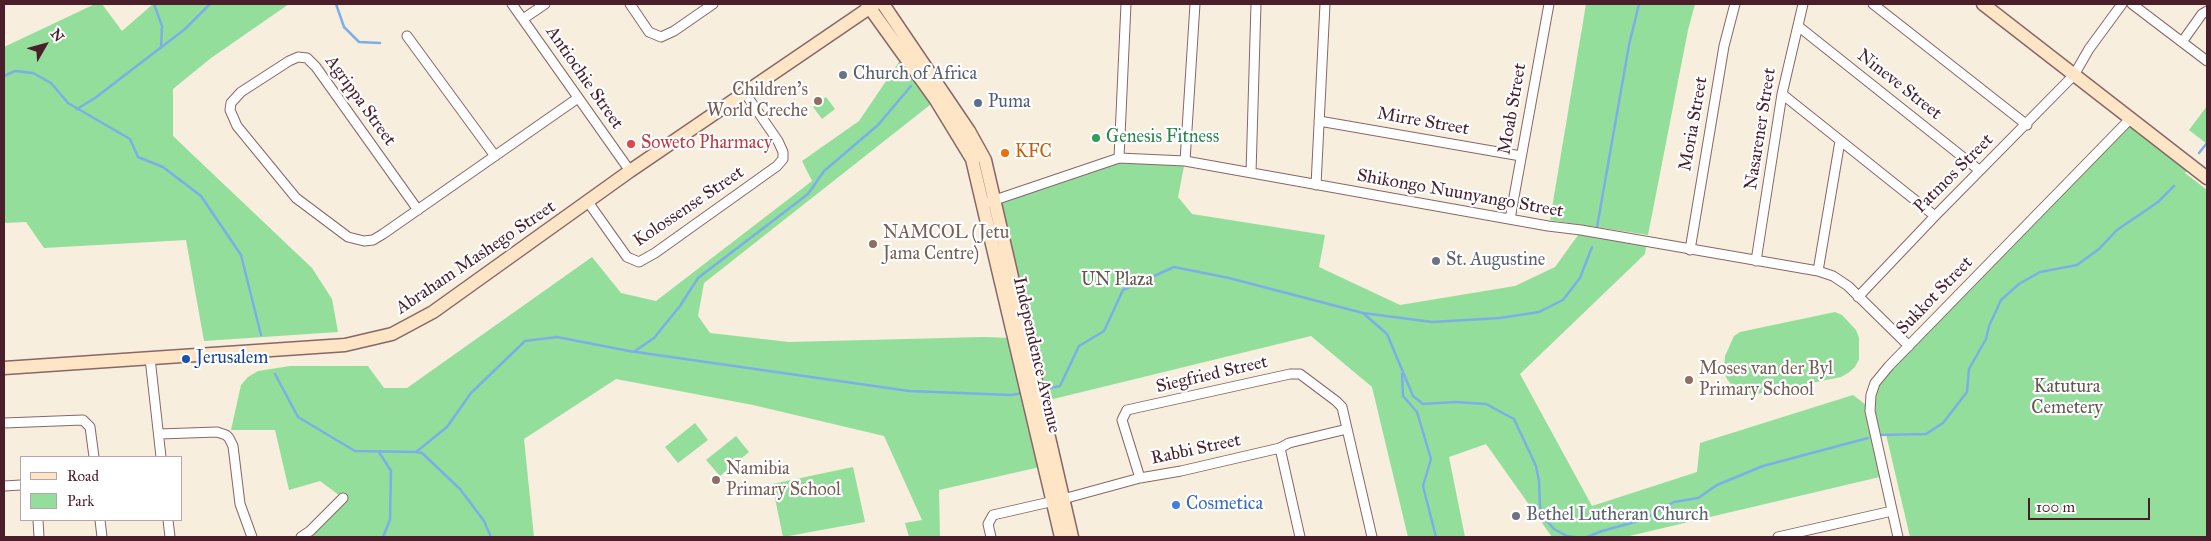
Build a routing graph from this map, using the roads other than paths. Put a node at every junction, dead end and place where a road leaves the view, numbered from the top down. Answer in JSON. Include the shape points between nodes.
{"nodes":[{"id":1,"x":512,"y":4,"type":"edge"},
{"id":2,"x":545,"y":4,"type":"edge"},
{"id":3,"x":630,"y":4,"type":"edge"},
{"id":4,"x":713,"y":4,"type":"edge"},
{"id":5,"x":882,"y":4,"type":"edge"},
{"id":6,"x":1126,"y":4,"type":"edge"},
{"id":7,"x":1194,"y":4,"type":"edge"},
{"id":8,"x":1256,"y":4,"type":"edge"},
{"id":9,"x":1325,"y":4,"type":"edge"},
{"id":10,"x":1549,"y":4,"type":"edge"},
{"id":11,"x":1735,"y":4,"type":"edge"},
{"id":12,"x":1802,"y":4,"type":"edge"},
{"id":13,"x":1873,"y":4,"type":"edge"},
{"id":14,"x":1983,"y":4,"type":"edge"},
{"id":15,"x":2122,"y":4,"type":"edge"},
{"id":16,"x":2132,"y":4,"type":"edge"},
{"id":17,"x":870,"y":5,"type":"edge"},
{"id":18,"x":2207,"y":11,"type":"edge"},
{"id":19,"x":523,"y":19,"type":"junction"},
{"id":20,"x":1798,"y":26,"type":"junction"},
{"id":21,"x":407,"y":36,"type":"dead end"},
{"id":22,"x":2182,"y":42,"type":"junction"},
{"id":23,"x":2207,"y":61,"type":"edge"},
{"id":24,"x":2074,"y":75,"type":"junction"},
{"id":25,"x":744,"y":92,"type":"junction"},
{"id":26,"x":1782,"y":94,"type":"junction"},
{"id":27,"x":578,"y":98,"type":"junction"},
{"id":28,"x":2130,"y":119,"type":"junction"},
{"id":29,"x":1319,"y":121,"type":"junction"},
{"id":30,"x":2027,"y":125,"type":"junction"},
{"id":31,"x":1840,"y":141,"type":"junction"},
{"id":32,"x":495,"y":156,"type":"junction"},
{"id":33,"x":1521,"y":156,"type":"junction"},
{"id":34,"x":1119,"y":158,"type":"junction"},
{"id":35,"x":1185,"y":161,"type":"junction"},
{"id":36,"x":1979,"y":170,"type":"junction"},
{"id":37,"x":630,"y":172,"type":"junction"},
{"id":38,"x":1251,"y":173,"type":"junction"},
{"id":39,"x":2207,"y":178,"type":"edge"},
{"id":40,"x":1316,"y":185,"type":"junction"},
{"id":41,"x":588,"y":202,"type":"junction"},
{"id":42,"x":989,"y":202,"type":"junction"},
{"id":43,"x":418,"y":210,"type":"junction"},
{"id":44,"x":1935,"y":216,"type":"junction"},
{"id":45,"x":1510,"y":219,"type":"junction"},
{"id":46,"x":1690,"y":250,"type":"junction"},
{"id":47,"x":1756,"y":262,"type":"junction"},
{"id":48,"x":1818,"y":271,"type":"junction"},
{"id":49,"x":1858,"y":297,"type":"junction"},
{"id":50,"x":1909,"y":346,"type":"junction"},
{"id":51,"x":150,"y":358,"type":"junction"},
{"id":52,"x":4,"y":368,"type":"edge"},
{"id":53,"x":4,"y":423,"type":"edge"},
{"id":54,"x":1347,"y":429,"type":"junction"},
{"id":55,"x":159,"y":434,"type":"junction"},
{"id":56,"x":1280,"y":448,"type":"junction"},
{"id":57,"x":94,"y":456,"type":"edge"},
{"id":58,"x":161,"y":456,"type":"edge"},
{"id":59,"x":1140,"y":478,"type":"junction"},
{"id":60,"x":20,"y":485,"type":"edge"},
{"id":61,"x":4,"y":486,"type":"edge"},
{"id":62,"x":344,"y":498,"type":"dead end"},
{"id":63,"x":1058,"y":500,"type":"junction"},
{"id":64,"x":1892,"y":511,"type":"junction"},
{"id":65,"x":38,"y":521,"type":"edge"},
{"id":66,"x":100,"y":521,"type":"edge"},
{"id":67,"x":168,"y":521,"type":"edge"},
{"id":68,"x":39,"y":537,"type":"edge"},
{"id":69,"x":102,"y":537,"type":"edge"},
{"id":70,"x":170,"y":537,"type":"edge"},
{"id":71,"x":252,"y":537,"type":"edge"},
{"id":72,"x":301,"y":537,"type":"edge"},
{"id":73,"x":991,"y":537,"type":"edge"},
{"id":74,"x":1061,"y":537,"type":"edge"},
{"id":75,"x":1072,"y":537,"type":"edge"},
{"id":76,"x":1300,"y":537,"type":"edge"},
{"id":77,"x":1372,"y":537,"type":"edge"},
{"id":78,"x":1778,"y":537,"type":"edge"},
{"id":79,"x":1898,"y":537,"type":"edge"}],
"edges":[{"from":1,"to":19,"type":"street","name":"Antiochie Street"},
{"from":2,"to":19,"type":"street"},
{"from":3,"to":4,"type":"street","via":[[649,32],[661,36],[674,31]]},
{"from":5,"to":42,"type":"main road","name":"Independence Avenue","via":[[982,152]]},
{"from":6,"to":34,"type":"street"},
{"from":7,"to":35,"type":"street"},
{"from":8,"to":38,"type":"street"},
{"from":9,"to":29,"type":"street"},
{"from":10,"to":33,"type":"street","name":"Moab Street"},
{"from":11,"to":46,"type":"street","name":"Moria Street","via":[[1722,54]]},
{"from":12,"to":20,"type":"street","name":"Nasarener Street"},
{"from":13,"to":30,"type":"street"},
{"from":14,"to":24,"type":"main road"},
{"from":15,"to":24,"type":"street","name":"Patmos Street"},
{"from":16,"to":22,"type":"street"},
{"from":17,"to":25,"type":"main road","name":"Abraham Mashego Street"},
{"from":17,"to":42,"type":"main road","name":"Independence Avenue","via":[[961,138]]},
{"from":18,"to":22,"type":"street"},
{"from":19,"to":27,"type":"street","name":"Antiochie Street"},
{"from":20,"to":26,"type":"street","name":"Nasarener Street"},
{"from":20,"to":36,"type":"street","name":"Nineve Street"},
{"from":21,"to":32,"type":"street"},
{"from":22,"to":23,"type":"street"},
{"from":24,"to":28,"type":"main road"},
{"from":24,"to":30,"type":"street","name":"Patmos Street"},
{"from":25,"to":37,"type":"main road","name":"Abraham Mashego Street"},
{"from":25,"to":41,"type":"street","name":"Kolossense Street","via":[[778,141],[783,159],[655,253],[639,262],[627,257]]},
{"from":26,"to":31,"type":"street"},
{"from":26,"to":47,"type":"street","name":"Nasarener Street"},
{"from":27,"to":32,"type":"street","name":"Agrippa Street"},
{"from":27,"to":37,"type":"street","name":"Antiochie Street"},
{"from":28,"to":39,"type":"main road"},
{"from":28,"to":50,"type":"street","name":"Sukkot Street"},
{"from":29,"to":33,"type":"street","name":"Mirre Street"},
{"from":29,"to":40,"type":"street"},
{"from":30,"to":36,"type":"street","name":"Patmos Street"},
{"from":31,"to":44,"type":"street"},
{"from":31,"to":48,"type":"street"},
{"from":32,"to":43,"type":"street","name":"Agrippa Street"},
{"from":33,"to":45,"type":"street","name":"Moab Street"},
{"from":34,"to":35,"type":"street","name":"Shikongo Nuunyango Street"},
{"from":34,"to":42,"type":"street","name":"Shikongo Nuunyango Street"},
{"from":35,"to":38,"type":"street","name":"Shikongo Nuunyango Street"},
{"from":36,"to":44,"type":"street","name":"Patmos Street"},
{"from":37,"to":41,"type":"main road","name":"Abraham Mashego Street"},
{"from":38,"to":40,"type":"street","name":"Shikongo Nuunyango Street"},
{"from":40,"to":45,"type":"street","name":"Shikongo Nuunyango Street"},
{"from":41,"to":51,"type":"main road","name":"Abraham Mashego Street","via":[[433,312],[384,337],[345,345]]},
{"from":42,"to":63,"type":"main road","name":"Independence Avenue"},
{"from":43,"to":43,"type":"street","name":"Agrippa Street","via":[[373,240],[348,237],[285,186],[237,126],[230,110],[231,103],[241,92],[288,61],[307,58]]},
{"from":44,"to":49,"type":"street","name":"Patmos Street"},
{"from":45,"to":46,"type":"street","name":"Shikongo Nuunyango Street"},
{"from":46,"to":47,"type":"street","name":"Shikongo Nuunyango Street"},
{"from":47,"to":48,"type":"street","name":"Shikongo Nuunyango Street"},
{"from":48,"to":49,"type":"street","name":"Shikongo Nuunyango Street","via":[[1840,279]]},
{"from":49,"to":50,"type":"street","name":"Shikongo Nuunyango Street"},
{"from":50,"to":64,"type":"street","name":"Sukkot Street","via":[[1881,375],[1871,395],[1871,417]]},
{"from":51,"to":52,"type":"main road","name":"Abraham Mashego Street"},
{"from":51,"to":55,"type":"street"},
{"from":53,"to":57,"type":"street","via":[[83,420],[90,427]]},
{"from":54,"to":56,"type":"street","name":"Rabbi Street"},
{"from":54,"to":59,"type":"street","name":"Siegfried Street","via":[[1339,404],[1306,377],[1296,373],[1127,410],[1122,420]]},
{"from":54,"to":77,"type":"street"},
{"from":55,"to":58,"type":"street"},
{"from":55,"to":71,"type":"street","via":[[217,432],[230,438],[240,504]]},
{"from":56,"to":59,"type":"street","name":"Rabbi Street","via":[[1181,472]]},
{"from":56,"to":76,"type":"street"},
{"from":59,"to":63,"type":"street","name":"Rabbi Street"},
{"from":60,"to":61,"type":"street"},
{"from":62,"to":72,"type":"street"},
{"from":63,"to":73,"type":"street","name":"Rabbi Street","via":[[993,515],[988,524]]},
{"from":63,"to":74,"type":"main road","name":"Independence Avenue"},
{"from":63,"to":75,"type":"main road","name":"Independence Avenue"},
{"from":64,"to":78,"type":"street"},
{"from":64,"to":79,"type":"street","name":"Sukkot Street"},
{"from":65,"to":68,"type":"street"},
{"from":66,"to":69,"type":"street"},
{"from":67,"to":70,"type":"street"}]}
